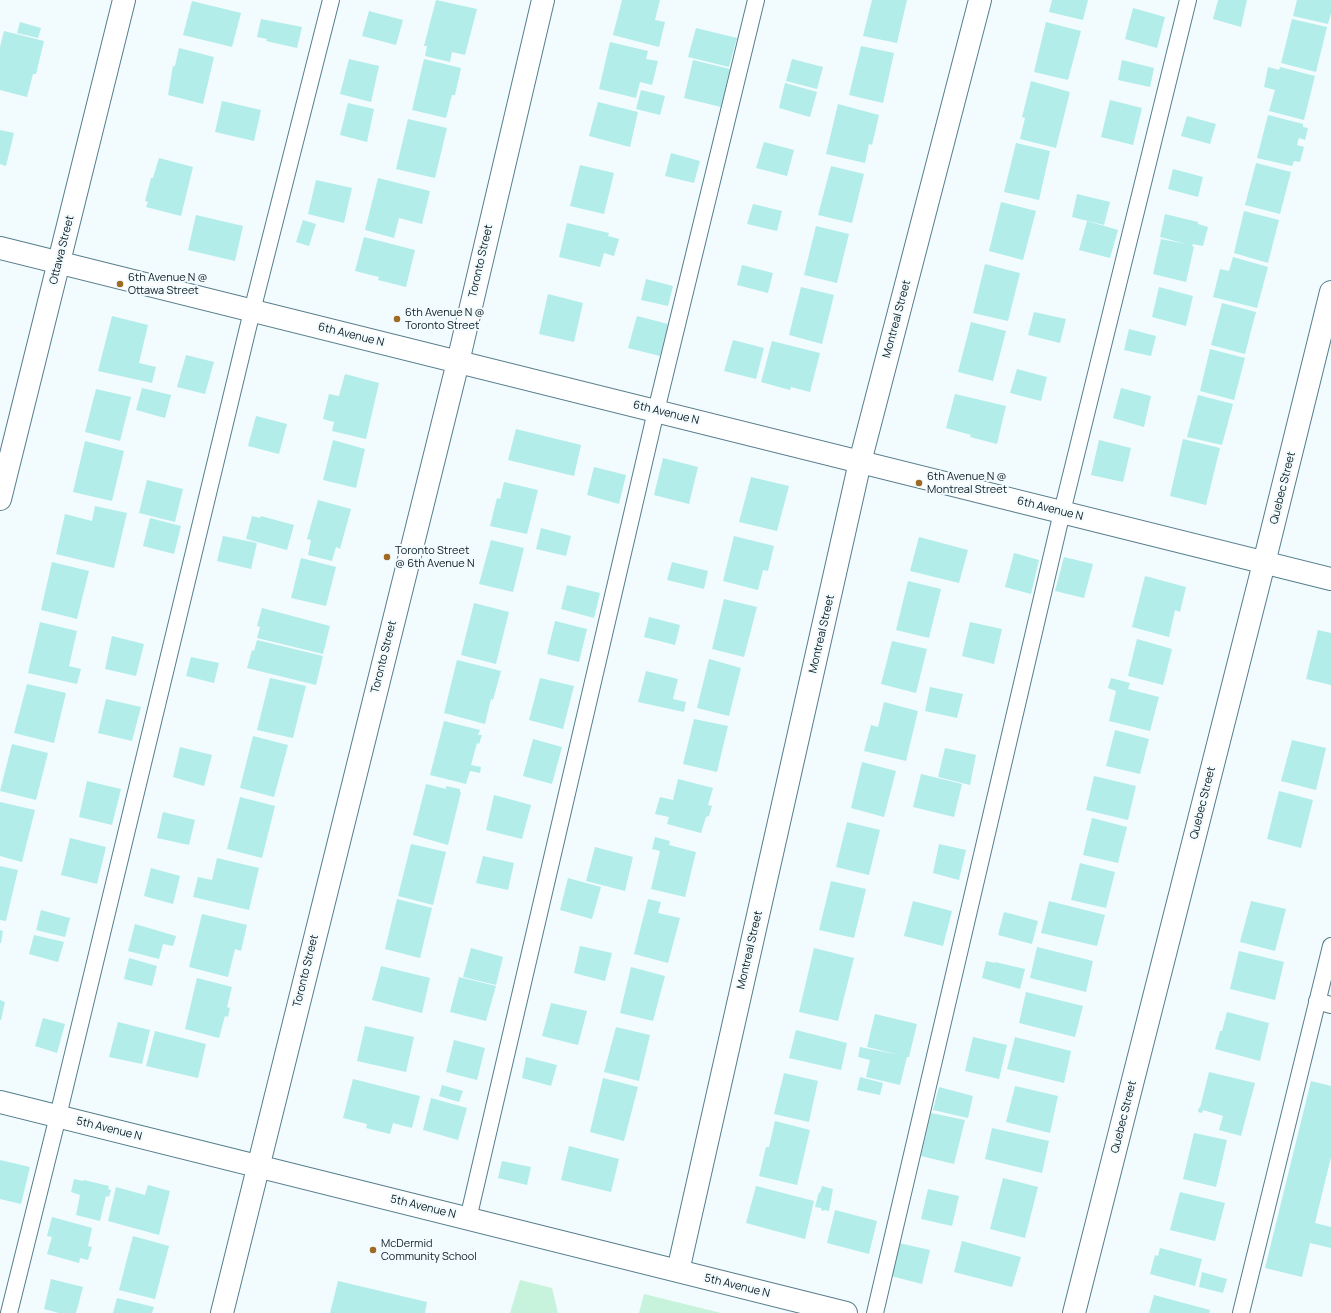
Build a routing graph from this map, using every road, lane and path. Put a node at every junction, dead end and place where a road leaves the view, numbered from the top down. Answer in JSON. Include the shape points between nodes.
{"nodes":[{"id":1,"x":124,"y":0,"type":"edge"},
{"id":2,"x":331,"y":0,"type":"edge"},
{"id":3,"x":543,"y":0,"type":"edge"},
{"id":4,"x":756,"y":0,"type":"edge"},
{"id":5,"x":980,"y":0,"type":"edge"},
{"id":6,"x":1188,"y":0,"type":"edge"},
{"id":7,"x":0,"y":248,"type":"edge"},
{"id":8,"x":58,"y":262,"type":"junction"},
{"id":9,"x":1331,"y":292,"type":"edge"},
{"id":10,"x":252,"y":311,"type":"junction"},
{"id":11,"x":458,"y":362,"type":"junction"},
{"id":12,"x":656,"y":411,"type":"junction"},
{"id":13,"x":860,"y":462,"type":"junction"},
{"id":14,"x":0,"y":499,"type":"edge"},
{"id":15,"x":1062,"y":512,"type":"junction"},
{"id":16,"x":1264,"y":563,"type":"junction"},
{"id":17,"x":1331,"y":579,"type":"edge"},
{"id":18,"x":1331,"y":946,"type":"edge"},
{"id":19,"x":1324,"y":1003,"type":"edge"},
{"id":20,"x":0,"y":1102,"type":"edge"},
{"id":21,"x":58,"y":1116,"type":"junction"},
{"id":22,"x":258,"y":1166,"type":"junction"},
{"id":23,"x":468,"y":1219,"type":"junction"},
{"id":24,"x":678,"y":1271,"type":"junction"},
{"id":25,"x":9,"y":1313,"type":"edge"},
{"id":26,"x":222,"y":1313,"type":"edge"},
{"id":27,"x":846,"y":1313,"type":"edge"},
{"id":28,"x":875,"y":1313,"type":"edge"},
{"id":29,"x":1074,"y":1313,"type":"edge"},
{"id":30,"x":1241,"y":1313,"type":"edge"}],
"edges":[{"from":1,"to":8,"type":"street","name":"Ottawa Street"},
{"from":2,"to":10,"type":"lane"},
{"from":3,"to":11,"type":"street","name":"Toronto Street"},
{"from":4,"to":12,"type":"lane"},
{"from":5,"to":13,"type":"street","name":"Montreal Street"},
{"from":6,"to":15,"type":"lane"},
{"from":7,"to":8,"type":"street","name":"6th Avenue N"},
{"from":8,"to":10,"type":"street","name":"6th Avenue N"},
{"from":8,"to":14,"type":"street","name":"Ottawa Street"},
{"from":9,"to":16,"type":"street","name":"Quebec Street"},
{"from":10,"to":11,"type":"street","name":"6th Avenue N"},
{"from":10,"to":21,"type":"lane"},
{"from":11,"to":12,"type":"street","name":"6th Avenue N"},
{"from":11,"to":22,"type":"street","name":"Toronto Street"},
{"from":12,"to":13,"type":"street","name":"6th Avenue N"},
{"from":12,"to":23,"type":"lane"},
{"from":13,"to":15,"type":"street","name":"6th Avenue N"},
{"from":13,"to":24,"type":"street","name":"Montreal Street"},
{"from":15,"to":16,"type":"street","name":"6th Avenue N"},
{"from":15,"to":28,"type":"lane"},
{"from":16,"to":17,"type":"street","name":"6th Avenue N"},
{"from":16,"to":29,"type":"street","name":"Quebec Street"},
{"from":18,"to":19,"type":"lane"},
{"from":19,"to":30,"type":"lane"},
{"from":20,"to":21,"type":"street","name":"5th Avenue N"},
{"from":21,"to":22,"type":"street","name":"5th Avenue N"},
{"from":21,"to":25,"type":"lane"},
{"from":22,"to":23,"type":"street","name":"5th Avenue N"},
{"from":22,"to":26,"type":"street","name":"Toronto Street"},
{"from":23,"to":24,"type":"street","name":"5th Avenue N"},
{"from":24,"to":27,"type":"street","name":"5th Avenue N"}]}
